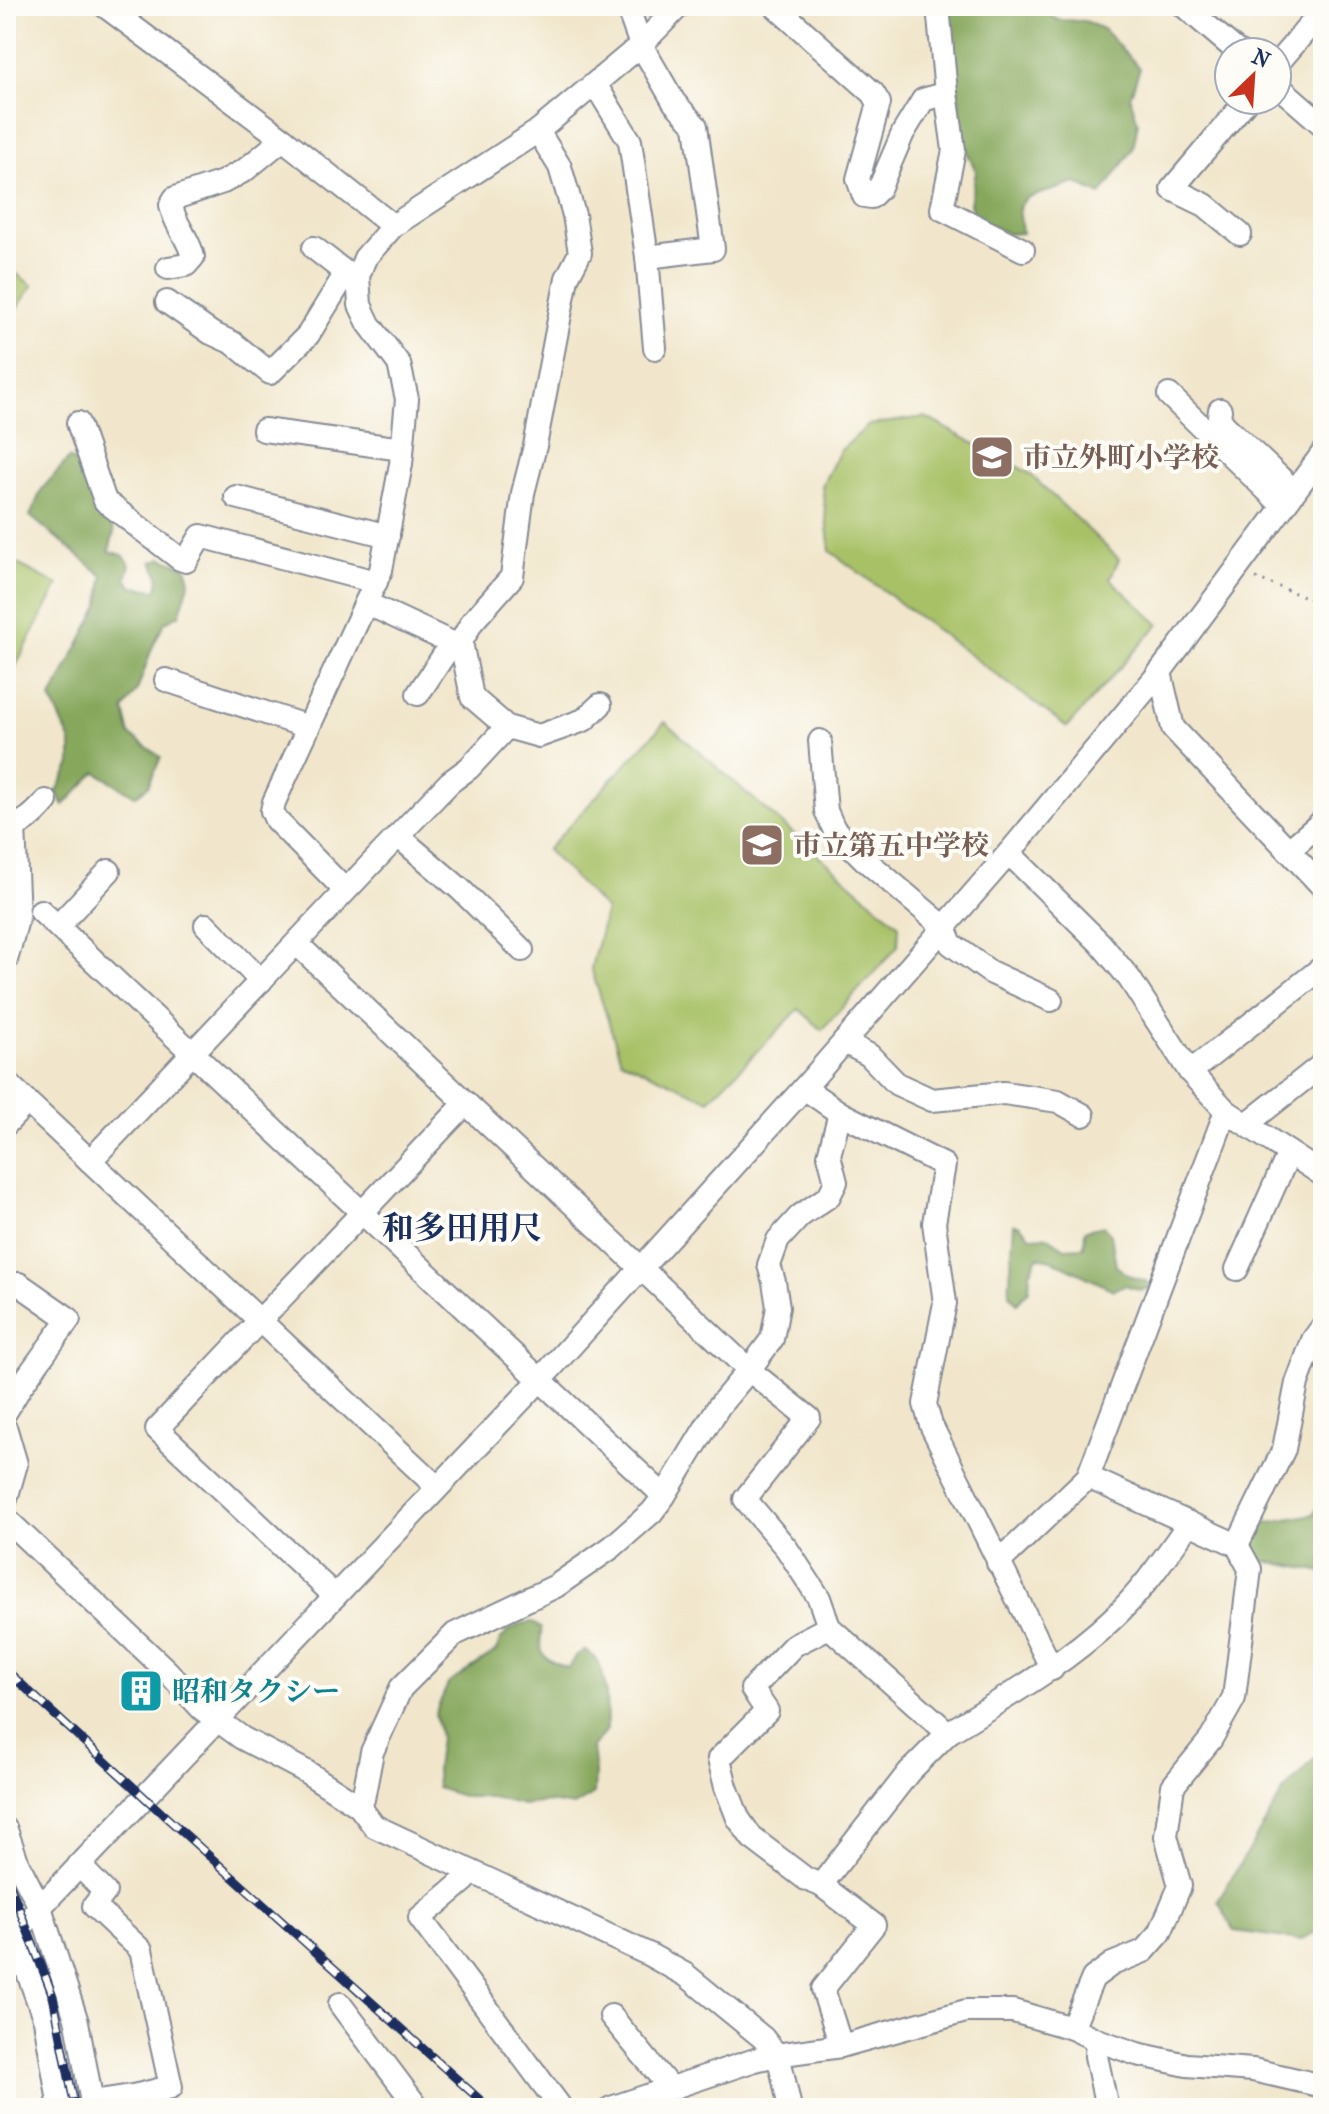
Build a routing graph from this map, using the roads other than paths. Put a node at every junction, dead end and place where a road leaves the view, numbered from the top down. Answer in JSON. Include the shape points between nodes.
{"nodes":[{"id":1,"x":105,"y":6,"type":"edge"},
{"id":2,"x":627,"y":6,"type":"edge"},
{"id":3,"x":679,"y":6,"type":"edge"},
{"id":4,"x":775,"y":6,"type":"edge"},
{"id":5,"x":938,"y":6,"type":"edge"},
{"id":6,"x":1184,"y":6,"type":"edge"},
{"id":7,"x":1323,"y":10,"type":"edge"},
{"id":8,"x":1219,"y":36,"type":"edge"},
{"id":9,"x":641,"y":45,"type":"junction"},
{"id":10,"x":1293,"y":45,"type":"edge"},
{"id":11,"x":595,"y":84,"type":"junction"},
{"id":12,"x":946,"y":93,"type":"junction"},
{"id":13,"x":1293,"y":99,"type":"edge"},
{"id":14,"x":1234,"y":116,"type":"edge"},
{"id":15,"x":1323,"y":125,"type":"edge"},
{"id":16,"x":538,"y":131,"type":"junction"},
{"id":17,"x":283,"y":139,"type":"junction"},
{"id":18,"x":393,"y":226,"type":"junction"},
{"id":19,"x":1240,"y":234,"type":"dead end"},
{"id":20,"x":314,"y":248,"type":"dead end"},
{"id":21,"x":1023,"y":250,"type":"dead end"},
{"id":22,"x":647,"y":257,"type":"junction"},
{"id":23,"x":168,"y":268,"type":"dead end"},
{"id":24,"x":352,"y":274,"type":"junction"},
{"id":25,"x":167,"y":302,"type":"dead end"},
{"id":26,"x":655,"y":348,"type":"dead end"},
{"id":27,"x":1169,"y":395,"type":"dead end"},
{"id":28,"x":1220,"y":410,"type":"dead end"},
{"id":29,"x":78,"y":423,"type":"dead end"},
{"id":30,"x":264,"y":430,"type":"dead end"},
{"id":31,"x":402,"y":449,"type":"junction"},
{"id":32,"x":1323,"y":453,"type":"edge"},
{"id":33,"x":236,"y":497,"type":"dead end"},
{"id":34,"x":1289,"y":499,"type":"junction"},
{"id":35,"x":388,"y":536,"type":"junction"},
{"id":36,"x":371,"y":593,"type":"junction"},
{"id":37,"x":456,"y":642,"type":"junction"},
{"id":38,"x":1160,"y":672,"type":"junction"},
{"id":39,"x":166,"y":680,"type":"dead end"},
{"id":40,"x":418,"y":694,"type":"dead end"},
{"id":41,"x":600,"y":705,"type":"dead end"},
{"id":42,"x":308,"y":727,"type":"junction"},
{"id":43,"x":507,"y":727,"type":"junction"},
{"id":44,"x":820,"y":741,"type":"dead end"},
{"id":45,"x":46,"y":801,"type":"dead end"},
{"id":46,"x":1323,"y":821,"type":"edge"},
{"id":47,"x":10,"y":827,"type":"edge"},
{"id":48,"x":398,"y":836,"type":"junction"},
{"id":49,"x":1289,"y":850,"type":"junction"},
{"id":50,"x":1009,"y":853,"type":"junction"},
{"id":51,"x":109,"y":871,"type":"dead end"},
{"id":52,"x":1323,"y":887,"type":"edge"},
{"id":53,"x":345,"y":890,"type":"junction"},
{"id":54,"x":206,"y":925,"type":"dead end"},
{"id":55,"x":944,"y":927,"type":"junction"},
{"id":56,"x":297,"y":944,"type":"junction"},
{"id":57,"x":522,"y":950,"type":"dead end"},
{"id":58,"x":6,"y":960,"type":"edge"},
{"id":59,"x":1323,"y":967,"type":"edge"},
{"id":60,"x":261,"y":981,"type":"junction"},
{"id":61,"x":1051,"y":1000,"type":"dead end"},
{"id":62,"x":844,"y":1042,"type":"junction"},
{"id":63,"x":194,"y":1053,"type":"junction"},
{"id":64,"x":1323,"y":1064,"type":"edge"},
{"id":65,"x":1190,"y":1072,"type":"junction"},
{"id":66,"x":6,"y":1082,"type":"edge"},
{"id":67,"x":804,"y":1088,"type":"junction"},
{"id":68,"x":27,"y":1102,"type":"junction"},
{"id":69,"x":466,"y":1103,"type":"junction"},
{"id":70,"x":1226,"y":1111,"type":"junction"},
{"id":71,"x":840,"y":1113,"type":"junction"},
{"id":72,"x":1083,"y":1115,"type":"dead end"},
{"id":73,"x":6,"y":1124,"type":"edge"},
{"id":74,"x":1247,"y":1124,"type":"junction"},
{"id":75,"x":1289,"y":1153,"type":"junction"},
{"id":76,"x":90,"y":1161,"type":"junction"},
{"id":77,"x":1323,"y":1175,"type":"edge"},
{"id":78,"x":361,"y":1213,"type":"junction"},
{"id":79,"x":641,"y":1268,"type":"junction"},
{"id":80,"x":1237,"y":1269,"type":"dead end"},
{"id":81,"x":19,"y":1284,"type":"dead end"},
{"id":82,"x":259,"y":1319,"type":"junction"},
{"id":83,"x":1323,"y":1326,"type":"edge"},
{"id":84,"x":749,"y":1370,"type":"junction"},
{"id":85,"x":540,"y":1380,"type":"junction"},
{"id":86,"x":6,"y":1411,"type":"edge"},
{"id":87,"x":6,"y":1430,"type":"edge"},
{"id":88,"x":1088,"y":1477,"type":"junction"},
{"id":89,"x":437,"y":1487,"type":"junction"},
{"id":90,"x":664,"y":1496,"type":"junction"},
{"id":91,"x":6,"y":1499,"type":"edge"},
{"id":92,"x":6,"y":1519,"type":"edge"},
{"id":93,"x":1189,"y":1523,"type":"junction"},
{"id":94,"x":1237,"y":1545,"type":"junction"},
{"id":95,"x":998,"y":1563,"type":"junction"},
{"id":96,"x":335,"y":1596,"type":"junction"},
{"id":97,"x":829,"y":1627,"type":"junction"},
{"id":98,"x":1052,"y":1669,"type":"junction"},
{"id":99,"x":217,"y":1719,"type":"junction"},
{"id":100,"x":948,"y":1733,"type":"junction"},
{"id":101,"x":359,"y":1806,"type":"junction"},
{"id":102,"x":6,"y":1830,"type":"edge"},
{"id":103,"x":79,"y":1865,"type":"junction"},
{"id":104,"x":472,"y":1872,"type":"junction"},
{"id":105,"x":821,"y":1885,"type":"junction"},
{"id":106,"x":40,"y":1907,"type":"junction"},
{"id":107,"x":9,"y":1931,"type":"edge"},
{"id":108,"x":340,"y":2004,"type":"dead end"},
{"id":109,"x":611,"y":2016,"type":"dead end"},
{"id":110,"x":1072,"y":2028,"type":"junction"},
{"id":111,"x":1097,"y":2040,"type":"junction"},
{"id":112,"x":841,"y":2046,"type":"junction"},
{"id":113,"x":776,"y":2055,"type":"junction"},
{"id":114,"x":1323,"y":2086,"type":"edge"},
{"id":115,"x":670,"y":2088,"type":"junction"},
{"id":116,"x":139,"y":2102,"type":"edge"},
{"id":117,"x":93,"y":2105,"type":"edge"},
{"id":118,"x":60,"y":2108,"type":"edge"},
{"id":119,"x":418,"y":2108,"type":"edge"},
{"id":120,"x":561,"y":2108,"type":"edge"},
{"id":121,"x":611,"y":2108,"type":"edge"},
{"id":122,"x":790,"y":2108,"type":"edge"},
{"id":123,"x":1107,"y":2108,"type":"edge"}],
"edges":[{"from":1,"to":17,"type":"street"},
{"from":2,"to":9,"type":"street"},
{"from":3,"to":9,"type":"street"},
{"from":4,"to":12,"type":"street","via":[[879,103],[858,179],[864,196],[879,189],[923,100]]},
{"from":5,"to":12,"type":"street"},
{"from":6,"to":8,"type":"street"},
{"from":7,"to":10,"type":"street"},
{"from":9,"to":11,"type":"street"},
{"from":9,"to":22,"type":"street","via":[[674,102],[696,126],[713,249]]},
{"from":11,"to":16,"type":"street"},
{"from":11,"to":22,"type":"street","via":[[630,141]]},
{"from":12,"to":21,"type":"street","via":[[954,150],[942,209]]},
{"from":13,"to":15,"type":"street"},
{"from":14,"to":19,"type":"street","via":[[1172,189],[1205,205]]},
{"from":16,"to":18,"type":"street"},
{"from":16,"to":37,"type":"street","via":[[560,167],[580,253],[567,278],[523,493],[512,577]]},
{"from":17,"to":18,"type":"street"},
{"from":17,"to":23,"type":"street","via":[[245,170],[175,198],[172,214],[193,257],[186,265]]},
{"from":18,"to":24,"type":"street"},
{"from":20,"to":24,"type":"street"},
{"from":22,"to":26,"type":"street"},
{"from":24,"to":25,"type":"street","via":[[308,335],[270,373]]},
{"from":24,"to":31,"type":"street","via":[[369,324],[399,364],[407,399]]},
{"from":27,"to":34,"type":"street"},
{"from":28,"to":34,"type":"street","via":[[1224,425]]},
{"from":29,"to":36,"type":"street","via":[[105,501],[180,559],[186,561],[201,536]]},
{"from":30,"to":31,"type":"street"},
{"from":31,"to":35,"type":"street"},
{"from":32,"to":34,"type":"street"},
{"from":33,"to":35,"type":"street"},
{"from":34,"to":38,"type":"street"},
{"from":35,"to":36,"type":"street"},
{"from":36,"to":37,"type":"street"},
{"from":36,"to":42,"type":"street"},
{"from":37,"to":40,"type":"street"},
{"from":37,"to":43,"type":"street","via":[[472,697]]},
{"from":38,"to":49,"type":"street","via":[[1173,728]]},
{"from":38,"to":50,"type":"street"},
{"from":39,"to":42,"type":"street"},
{"from":41,"to":43,"type":"street","via":[[584,720],[539,736]]},
{"from":42,"to":53,"type":"street","via":[[272,811]]},
{"from":43,"to":48,"type":"street"},
{"from":44,"to":55,"type":"street","via":[[826,811],[834,829]]},
{"from":45,"to":47,"type":"street"},
{"from":46,"to":49,"type":"street"},
{"from":47,"to":58,"type":"street","via":[[18,916]]},
{"from":48,"to":53,"type":"street"},
{"from":48,"to":57,"type":"street"},
{"from":49,"to":52,"type":"street"},
{"from":50,"to":55,"type":"street"},
{"from":50,"to":65,"type":"street","via":[[1129,978]]},
{"from":51,"to":63,"type":"street","via":[[49,919]]},
{"from":53,"to":56,"type":"street"},
{"from":54,"to":60,"type":"street"},
{"from":55,"to":61,"type":"street","via":[[951,944],[990,972]]},
{"from":55,"to":62,"type":"street"},
{"from":56,"to":60,"type":"street"},
{"from":56,"to":69,"type":"street"},
{"from":59,"to":65,"type":"street"},
{"from":60,"to":63,"type":"street"},
{"from":62,"to":67,"type":"street"},
{"from":62,"to":72,"type":"street","via":[[869,1055],[897,1084],[932,1100],[1004,1093],[1058,1101]]},
{"from":63,"to":76,"type":"street"},
{"from":63,"to":78,"type":"street"},
{"from":64,"to":74,"type":"street"},
{"from":65,"to":70,"type":"street"},
{"from":66,"to":68,"type":"street"},
{"from":67,"to":71,"type":"street"},
{"from":67,"to":79,"type":"street"},
{"from":68,"to":73,"type":"street"},
{"from":68,"to":76,"type":"street"},
{"from":69,"to":78,"type":"street"},
{"from":69,"to":79,"type":"street"},
{"from":70,"to":74,"type":"street"},
{"from":70,"to":88,"type":"street"},
{"from":71,"to":84,"type":"street","via":[[829,1155],[836,1182],[829,1196],[778,1240],[769,1265],[778,1307],[772,1339]]},
{"from":71,"to":95,"type":"street","via":[[944,1165],[934,1223],[945,1303],[925,1404]]},
{"from":74,"to":75,"type":"street"},
{"from":75,"to":77,"type":"street"},
{"from":75,"to":80,"type":"street"},
{"from":76,"to":82,"type":"street"},
{"from":78,"to":82,"type":"street"},
{"from":78,"to":85,"type":"street"},
{"from":79,"to":84,"type":"street"},
{"from":79,"to":85,"type":"street"},
{"from":81,"to":86,"type":"street","via":[[69,1319]]},
{"from":82,"to":89,"type":"street"},
{"from":82,"to":96,"type":"street","via":[[157,1429]]},
{"from":83,"to":94,"type":"street","via":[[1297,1383],[1284,1449]]},
{"from":84,"to":90,"type":"street","via":[[719,1406]]},
{"from":84,"to":97,"type":"street","via":[[809,1418],[745,1499],[787,1549],[819,1598]]},
{"from":85,"to":89,"type":"street"},
{"from":85,"to":90,"type":"street"},
{"from":87,"to":91,"type":"street","via":[[16,1464]]},
{"from":88,"to":93,"type":"street"},
{"from":88,"to":95,"type":"street"},
{"from":89,"to":96,"type":"street"},
{"from":90,"to":101,"type":"street","via":[[612,1547],[556,1586],[455,1634],[401,1688],[372,1752]]},
{"from":92,"to":99,"type":"street"},
{"from":93,"to":94,"type":"street"},
{"from":93,"to":98,"type":"street","via":[[1112,1620]]},
{"from":94,"to":110,"type":"street","via":[[1250,1569],[1234,1698],[1211,1739],[1173,1786],[1166,1836],[1180,1886],[1160,1933],[1144,1951],[1093,1978]]},
{"from":95,"to":98,"type":"street"},
{"from":96,"to":99,"type":"street"},
{"from":97,"to":100,"type":"street"},
{"from":97,"to":105,"type":"street","via":[[794,1645],[752,1689],[767,1711],[719,1759],[734,1808],[752,1838]]},
{"from":98,"to":100,"type":"street"},
{"from":99,"to":101,"type":"street"},
{"from":99,"to":103,"type":"street"},
{"from":100,"to":105,"type":"street","via":[[909,1772]]},
{"from":101,"to":104,"type":"street","via":[[374,1826]]},
{"from":102,"to":106,"type":"street"},
{"from":103,"to":106,"type":"street"},
{"from":103,"to":116,"type":"street","via":[[105,1892],[94,1906],[141,1950],[171,2087]]},
{"from":104,"to":113,"type":"street","via":[[686,1975],[763,2038]]},
{"from":104,"to":120,"type":"street","via":[[420,1918]]},
{"from":105,"to":112,"type":"street","via":[[874,1925],[823,1989]]},
{"from":106,"to":107,"type":"street"},
{"from":106,"to":117,"type":"street","via":[[77,2022]]},
{"from":107,"to":118,"type":"street","via":[[45,2020]]},
{"from":108,"to":119,"type":"street"},
{"from":109,"to":115,"type":"street"},
{"from":110,"to":111,"type":"street"},
{"from":110,"to":112,"type":"street","via":[[1013,2011],[966,2011]]},
{"from":111,"to":114,"type":"street","via":[[1187,2065],[1253,2070]]},
{"from":111,"to":123,"type":"street"},
{"from":112,"to":113,"type":"street"},
{"from":113,"to":115,"type":"street"},
{"from":113,"to":122,"type":"street"},
{"from":115,"to":121,"type":"street"},
{"from":116,"to":117,"type":"street"}]}
